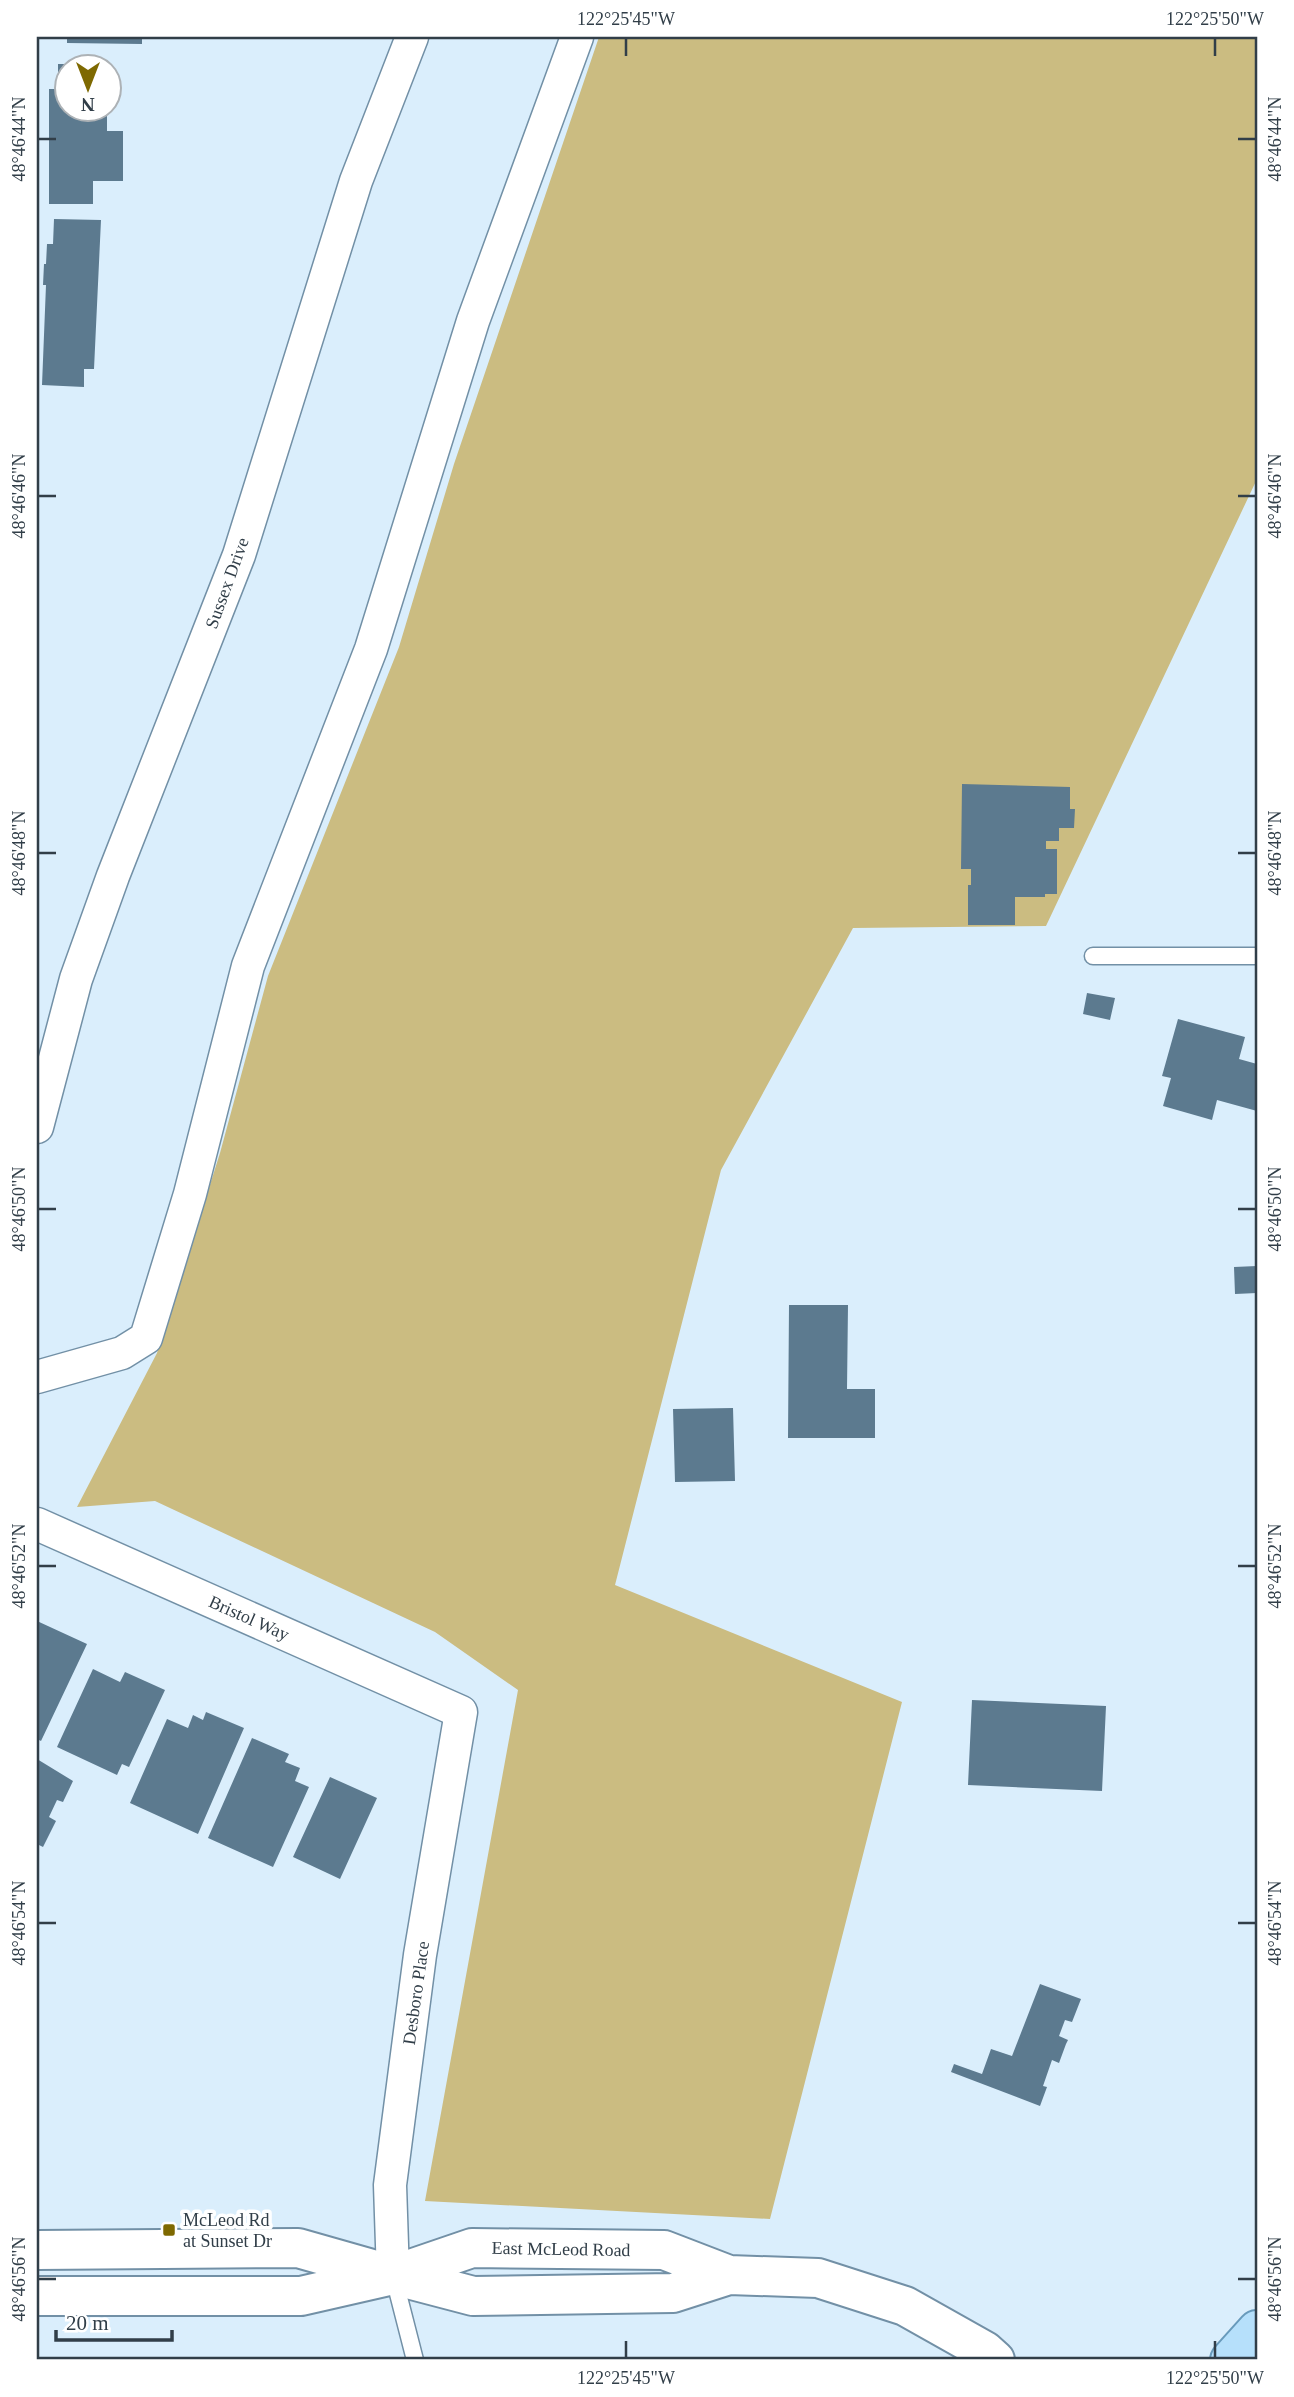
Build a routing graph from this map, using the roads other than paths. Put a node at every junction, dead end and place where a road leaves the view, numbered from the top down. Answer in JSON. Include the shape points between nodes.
{"nodes":[{"id":1,"x":412,"y":37,"type":"edge"},
{"id":2,"x":577,"y":37,"type":"edge"},
{"id":3,"x":1093,"y":956,"type":"dead end"},
{"id":4,"x":1257,"y":956,"type":"edge"},
{"id":5,"x":37,"y":1127,"type":"edge"},
{"id":6,"x":37,"y":1377,"type":"edge"},
{"id":7,"x":37,"y":1524,"type":"edge"},
{"id":8,"x":461,"y":1712,"type":"joint"},
{"id":9,"x":37,"y":2250,"type":"edge"},
{"id":10,"x":393,"y":2275,"type":"junction"},
{"id":11,"x":37,"y":2296,"type":"edge"},
{"id":12,"x":1257,"y":2330,"type":"edge"},
{"id":13,"x":415,"y":2360,"type":"edge"},
{"id":14,"x":995,"y":2360,"type":"edge"},
{"id":15,"x":1230,"y":2360,"type":"edge"}],
"edges":[{"from":1,"to":5,"type":"street","name":"Sussex Drive","via":[[356,181],[239,555],[76,979]]},
{"from":2,"to":6,"type":"street","via":[[473,321],[371,649],[248,966],[190,1194],[146,1338],[122,1353]]},
{"from":3,"to":4,"type":"lane"},
{"from":7,"to":8,"type":"street","name":"Bristol Way"},
{"from":8,"to":10,"type":"street","name":"Desboro Place","via":[[420,1955],[390,2185]]},
{"from":9,"to":10,"type":"street","via":[[299,2248]]},
{"from":10,"to":11,"type":"street","via":[[301,2296]]},
{"from":10,"to":13,"type":"lane"},
{"from":10,"to":14,"type":"street","via":[[473,2296],[673,2293],[729,2275],[818,2278],[905,2306]]},
{"from":12,"to":15,"type":"main road"}]}
